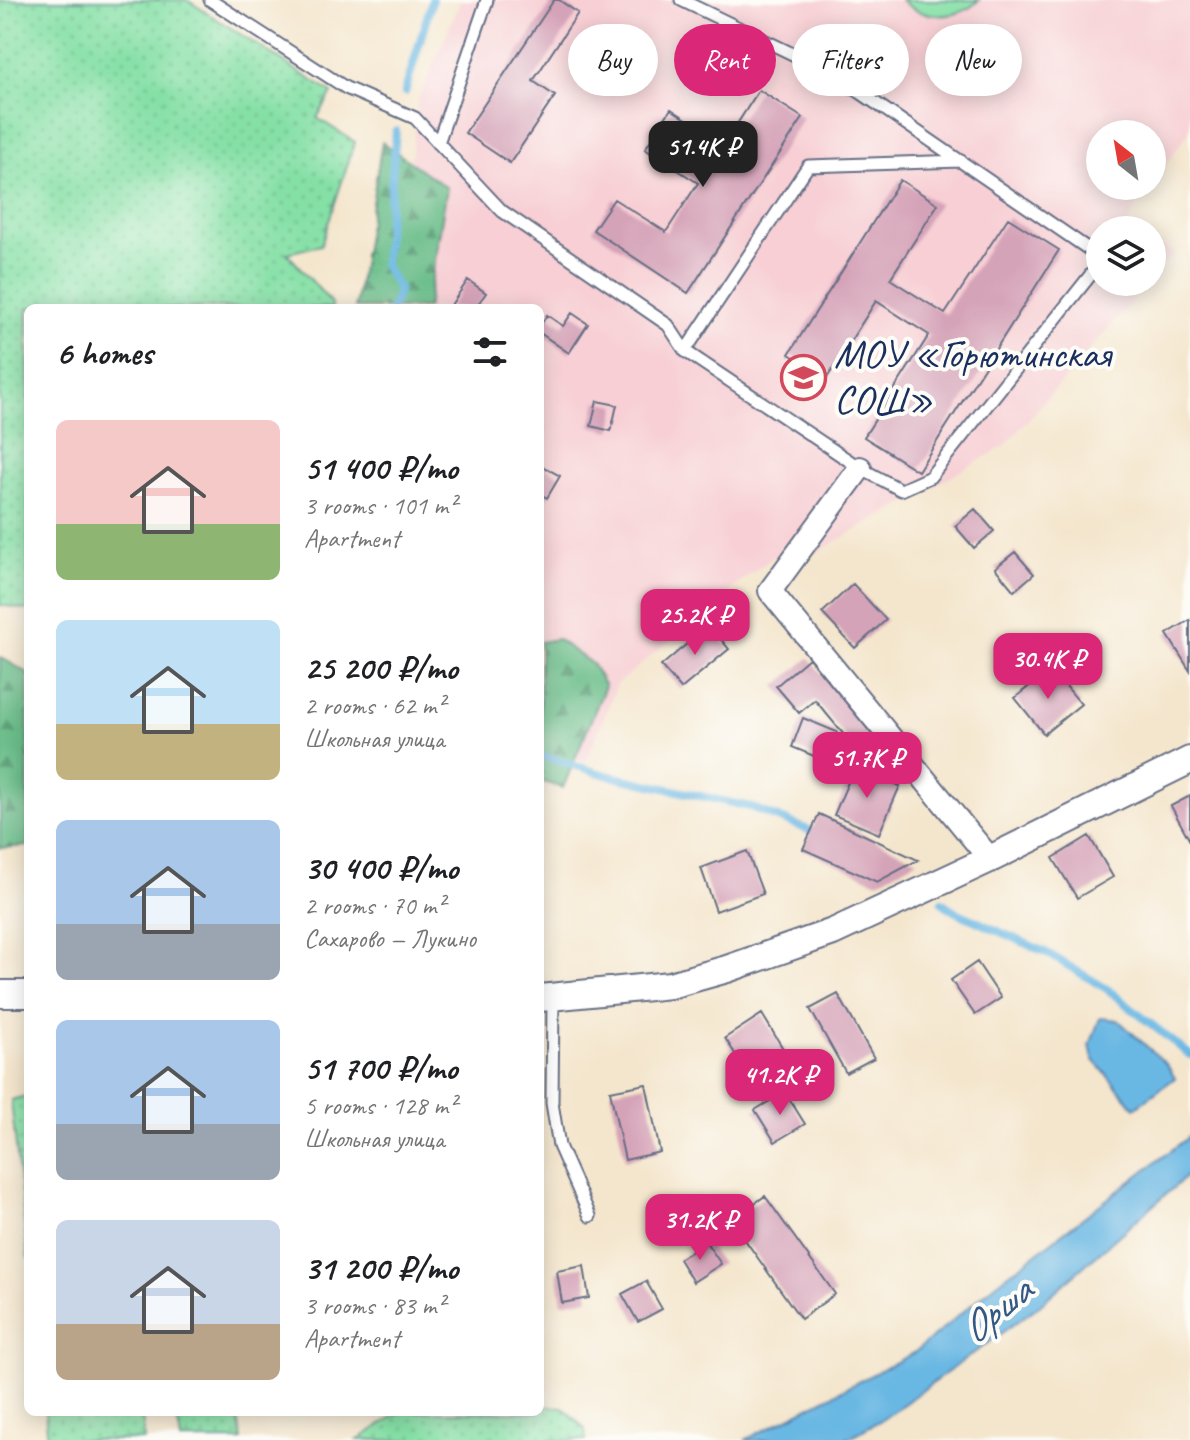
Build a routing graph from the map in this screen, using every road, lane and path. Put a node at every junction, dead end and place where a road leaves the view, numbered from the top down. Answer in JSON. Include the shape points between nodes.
{"nodes":[{"id":1,"x":210,"y":0,"type":"edge"},
{"id":2,"x":487,"y":0,"type":"edge"},
{"id":3,"x":681,"y":0,"type":"edge"},
{"id":4,"x":438,"y":143,"type":"junction"},
{"id":5,"x":962,"y":161,"type":"junction"},
{"id":6,"x":1086,"y":250,"type":"edge"},
{"id":7,"x":1086,"y":278,"type":"edge"},
{"id":8,"x":685,"y":351,"type":"junction"},
{"id":9,"x":860,"y":468,"type":"junction"},
{"id":10,"x":1190,"y":760,"type":"edge"},
{"id":11,"x":990,"y":859,"type":"junction"},
{"id":12,"x":0,"y":994,"type":"edge"},
{"id":13,"x":24,"y":994,"type":"edge"},
{"id":14,"x":546,"y":998,"type":"edge"},
{"id":15,"x":590,"y":1216,"type":"dead end"}],
"edges":[{"from":1,"to":4,"type":"lane","via":[[346,88],[415,118]]},
{"from":2,"to":4,"type":"lane"},
{"from":3,"to":5,"type":"lane","via":[[832,73]]},
{"from":4,"to":8,"type":"lane","via":[[502,211],[668,325]]},
{"from":5,"to":6,"type":"lane"},
{"from":5,"to":8,"type":"lane","via":[[808,166]]},
{"from":7,"to":9,"type":"lane","via":[[930,477],[901,490]]},
{"from":8,"to":9,"type":"lane"},
{"from":9,"to":11,"type":"street","via":[[770,591]]},
{"from":10,"to":11,"type":"street"},
{"from":11,"to":14,"type":"street","via":[[833,932],[727,969],[670,985]]},
{"from":12,"to":13,"type":"street"},
{"from":14,"to":15,"type":"lane","via":[[559,1146]]}]}
